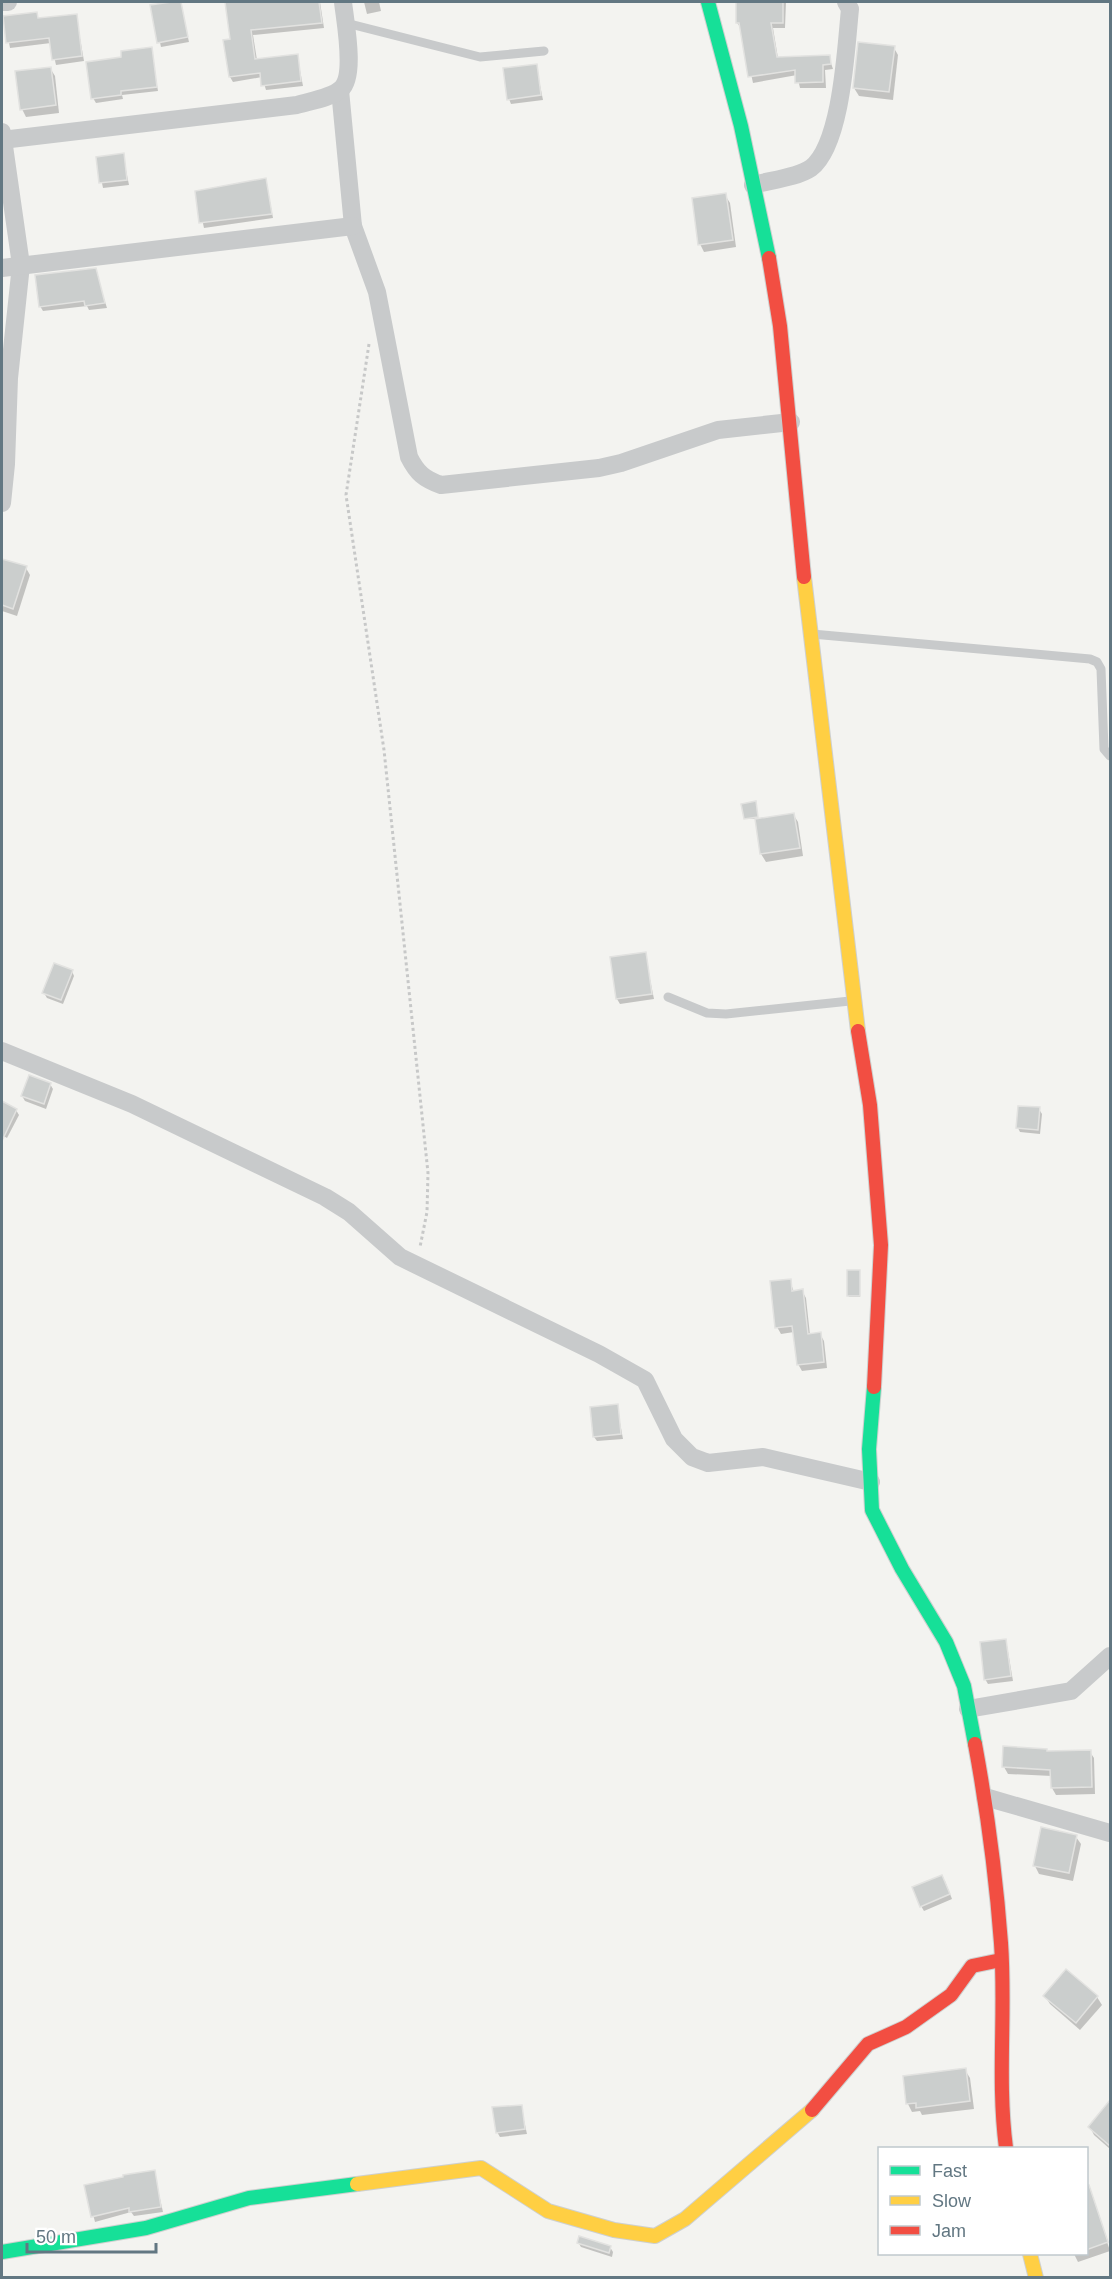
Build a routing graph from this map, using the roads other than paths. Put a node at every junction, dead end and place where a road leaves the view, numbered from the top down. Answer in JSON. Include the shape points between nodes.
{"nodes":[{"id":1,"x":2,"y":2,"type":"edge"},
{"id":2,"x":8,"y":2,"type":"edge"},
{"id":3,"x":343,"y":2,"type":"edge"},
{"id":4,"x":708,"y":2,"type":"edge"},
{"id":5,"x":846,"y":2,"type":"edge"},
{"id":6,"x":346,"y":23,"type":"junction"},
{"id":7,"x":544,"y":51,"type":"dead end"},
{"id":8,"x":340,"y":90,"type":"junction"},
{"id":9,"x":2,"y":138,"type":"edge"},
{"id":10,"x":753,"y":185,"type":"junction"},
{"id":11,"x":353,"y":226,"type":"junction"},
{"id":12,"x":21,"y":265,"type":"junction"},
{"id":13,"x":2,"y":268,"type":"edge"},
{"id":14,"x":5,"y":381,"type":"edge"},
{"id":15,"x":791,"y":422,"type":"junction"},
{"id":16,"x":2,"y":503,"type":"edge"},
{"id":17,"x":810,"y":634,"type":"junction"},
{"id":18,"x":1110,"y":756,"type":"edge"},
{"id":19,"x":668,"y":997,"type":"dead end"},
{"id":20,"x":853,"y":1001,"type":"junction"},
{"id":21,"x":2,"y":1051,"type":"edge"},
{"id":22,"x":871,"y":1482,"type":"junction"},
{"id":23,"x":1110,"y":1656,"type":"edge"},
{"id":24,"x":968,"y":1708,"type":"junction"},
{"id":25,"x":986,"y":1797,"type":"junction"},
{"id":26,"x":1110,"y":1833,"type":"edge"},
{"id":27,"x":1001,"y":1960,"type":"junction"},
{"id":28,"x":1006,"y":2147,"type":"edge"},
{"id":29,"x":2,"y":2252,"type":"edge"},
{"id":30,"x":1030,"y":2255,"type":"edge"},
{"id":31,"x":1036,"y":2277,"type":"edge"}],
"edges":[{"from":1,"to":2,"type":"street"},
{"from":3,"to":6,"type":"street"},
{"from":4,"to":10,"type":"street"},
{"from":5,"to":10,"type":"street","via":[[850,9],[840,103],[816,162],[803,172]]},
{"from":6,"to":7,"type":"lane","via":[[480,57]]},
{"from":6,"to":8,"type":"street","via":[[349,61],[347,82]]},
{"from":8,"to":9,"type":"street","via":[[297,105]]},
{"from":8,"to":11,"type":"street"},
{"from":9,"to":12,"type":"street"},
{"from":10,"to":15,"type":"street","via":[[780,326]]},
{"from":11,"to":12,"type":"street"},
{"from":11,"to":15,"type":"street","via":[[377,292],[409,457],[427,480],[441,484],[599,468],[718,430]]},
{"from":12,"to":13,"type":"street"},
{"from":12,"to":14,"type":"street"},
{"from":14,"to":16,"type":"street","via":[[6,464]]},
{"from":15,"to":17,"type":"street"},
{"from":17,"to":18,"type":"lane","via":[[1098,662],[1104,749]]},
{"from":17,"to":20,"type":"street"},
{"from":19,"to":20,"type":"lane","via":[[707,1013],[726,1014]]},
{"from":20,"to":22,"type":"street","via":[[870,1106],[881,1245],[869,1449]]},
{"from":21,"to":22,"type":"street","via":[[132,1104],[325,1197],[349,1212],[400,1257],[645,1380],[674,1439],[692,1457],[708,1462],[763,1457]]},
{"from":22,"to":24,"type":"street","via":[[872,1510],[946,1642],[964,1686]]},
{"from":23,"to":24,"type":"street","via":[[1071,1691]]},
{"from":24,"to":25,"type":"street"},
{"from":25,"to":26,"type":"street"},
{"from":25,"to":27,"type":"street"},
{"from":27,"to":28,"type":"street","via":[[1001,2112]]},
{"from":27,"to":29,"type":"street","via":[[972,1966],[951,1995],[906,2027],[868,2043],[821,2102],[684,2219],[655,2236],[614,2230],[548,2211],[481,2168],[249,2198],[146,2228]]},
{"from":30,"to":31,"type":"street"}]}
